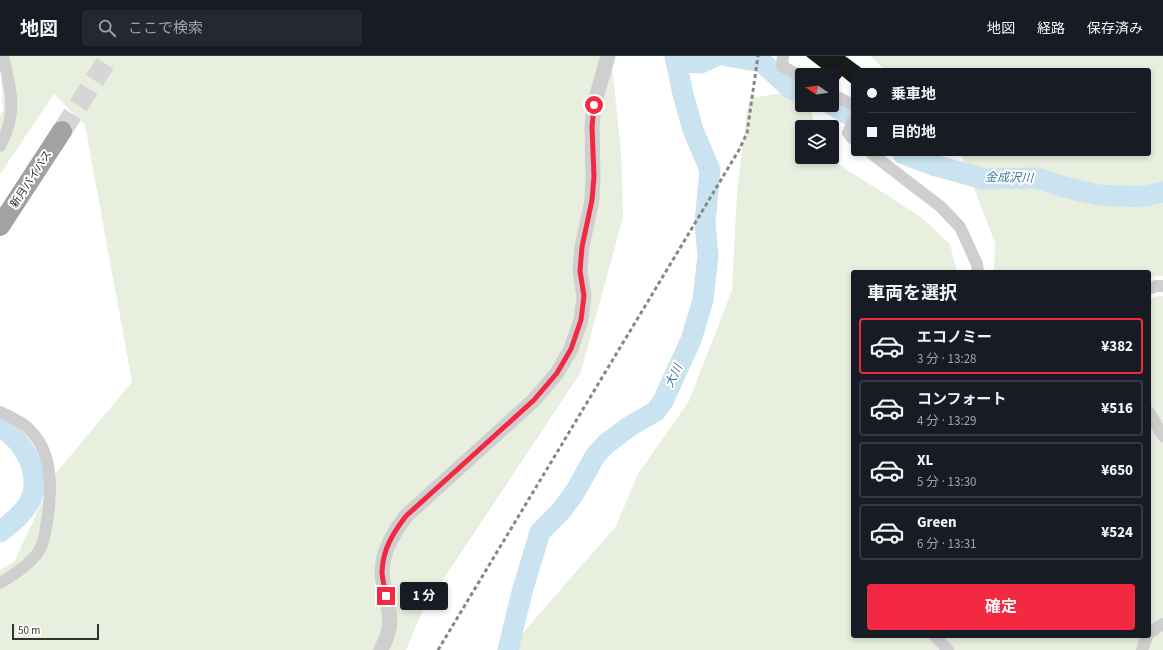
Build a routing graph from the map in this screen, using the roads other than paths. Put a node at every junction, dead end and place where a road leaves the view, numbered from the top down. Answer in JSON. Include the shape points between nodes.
{"nodes":[{"id":1,"x":3,"y":56,"type":"edge"},
{"id":2,"x":608,"y":56,"type":"edge"},
{"id":3,"x":783,"y":56,"type":"edge"},
{"id":4,"x":795,"y":73,"type":"edge"},
{"id":5,"x":839,"y":98,"type":"edge"},
{"id":6,"x":851,"y":104,"type":"edge"},
{"id":7,"x":62,"y":131,"type":"tunnel mouth"},
{"id":8,"x":0,"y":146,"type":"edge"},
{"id":9,"x":875,"y":156,"type":"edge"},
{"id":10,"x":0,"y":226,"type":"edge"},
{"id":11,"x":978,"y":270,"type":"edge"},
{"id":12,"x":1163,"y":286,"type":"edge"},
{"id":13,"x":1151,"y":288,"type":"edge"},
{"id":14,"x":0,"y":412,"type":"edge"},
{"id":15,"x":1151,"y":415,"type":"edge"},
{"id":16,"x":1163,"y":436,"type":"edge"},
{"id":17,"x":0,"y":583,"type":"edge"},
{"id":18,"x":1163,"y":624,"type":"edge"},
{"id":19,"x":1151,"y":632,"type":"edge"},
{"id":20,"x":937,"y":638,"type":"edge"},
{"id":21,"x":1146,"y":638,"type":"edge"},
{"id":22,"x":381,"y":650,"type":"edge"},
{"id":23,"x":948,"y":650,"type":"edge"},
{"id":24,"x":1142,"y":650,"type":"edge"}],
"edges":[{"from":1,"to":8,"type":"street","via":[[12,103],[9,124]]},
{"from":2,"to":22,"type":"street","via":[[594,105],[592,200],[582,247],[580,271],[584,296],[581,320],[571,349],[557,373],[534,400],[406,516],[393,533],[385,553],[382,572],[390,620],[389,632]]},
{"from":3,"to":4,"type":"street","via":[[782,66]]},
{"from":5,"to":6,"type":"street"},
{"from":7,"to":10,"type":"highway","name":"新月バイパス"},
{"from":9,"to":11,"type":"street","via":[[941,207],[960,227]]},
{"from":12,"to":13,"type":"street"},
{"from":14,"to":17,"type":"street","via":[[28,428],[39,441],[48,467],[50,492],[43,542],[36,554],[15,574]]},
{"from":15,"to":16,"type":"street"},
{"from":18,"to":19,"type":"street"},
{"from":20,"to":23,"type":"street"},
{"from":21,"to":24,"type":"street"}]}
